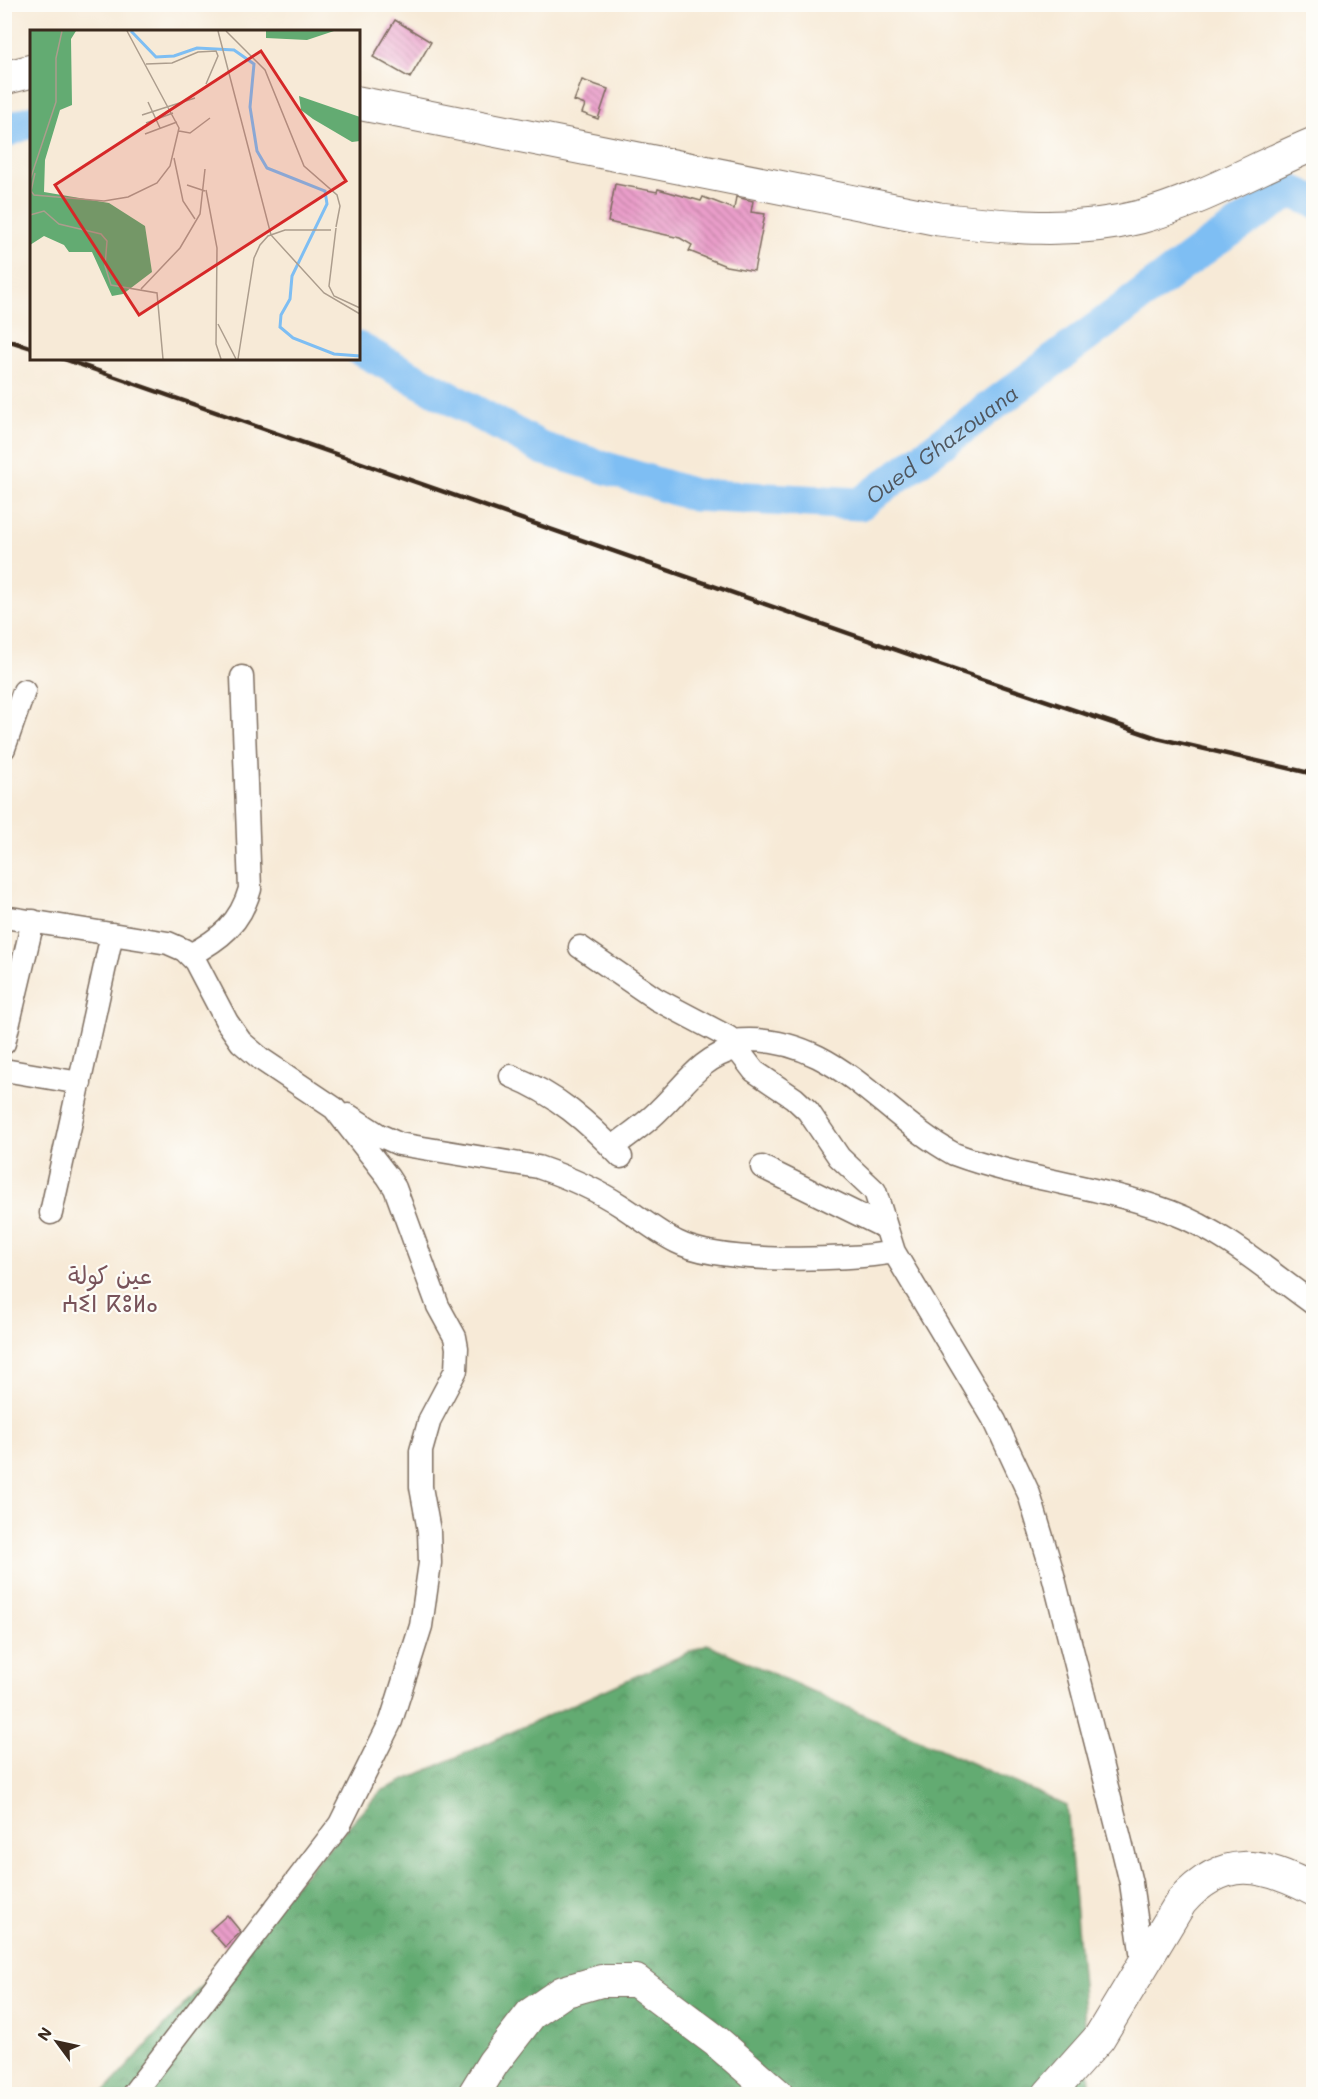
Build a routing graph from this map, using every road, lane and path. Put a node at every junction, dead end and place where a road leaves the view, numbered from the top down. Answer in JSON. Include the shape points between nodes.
{"nodes":[{"id":1,"x":30,"y":72,"type":"edge"},
{"id":2,"x":4,"y":78,"type":"edge"},
{"id":3,"x":360,"y":103,"type":"edge"},
{"id":4,"x":1314,"y":144,"type":"edge"},
{"id":5,"x":242,"y":677,"type":"dead end"},
{"id":6,"x":24,"y":691,"type":"dead end"},
{"id":7,"x":4,"y":748,"type":"edge"},
{"id":8,"x":4,"y":917,"type":"edge"},
{"id":9,"x":33,"y":921,"type":"junction"},
{"id":10,"x":112,"y":934,"type":"junction"},
{"id":11,"x":580,"y":947,"type":"dead end"},
{"id":12,"x":190,"y":955,"type":"junction"},
{"id":13,"x":4,"y":1042,"type":"edge"},
{"id":14,"x":734,"y":1045,"type":"junction"},
{"id":15,"x":4,"y":1070,"type":"edge"},
{"id":16,"x":511,"y":1076,"type":"dead end"},
{"id":17,"x":80,"y":1083,"type":"junction"},
{"id":18,"x":334,"y":1107,"type":"junction"},
{"id":19,"x":762,"y":1167,"type":"dead end"},
{"id":20,"x":51,"y":1213,"type":"dead end"},
{"id":21,"x":886,"y":1228,"type":"junction"},
{"id":22,"x":894,"y":1252,"type":"junction"},
{"id":23,"x":1314,"y":1304,"type":"edge"},
{"id":24,"x":1314,"y":1890,"type":"edge"},
{"id":25,"x":1143,"y":1965,"type":"junction"},
{"id":26,"x":133,"y":2094,"type":"edge"},
{"id":27,"x":474,"y":2094,"type":"edge"},
{"id":28,"x":777,"y":2094,"type":"edge"},
{"id":29,"x":1049,"y":2094,"type":"edge"}],
"edges":[{"from":1,"to":2,"type":"main road"},
{"from":3,"to":4,"type":"main road","via":[[939,219],[1017,228],[1074,227],[1140,217]]},
{"from":5,"to":12,"type":"street","via":[[250,890],[242,913],[227,932]]},
{"from":6,"to":7,"type":"street"},
{"from":8,"to":9,"type":"street"},
{"from":9,"to":10,"type":"street"},
{"from":9,"to":13,"type":"street"},
{"from":10,"to":12,"type":"street","via":[[168,943]]},
{"from":10,"to":17,"type":"street"},
{"from":11,"to":14,"type":"street","via":[[636,987],[723,1033]]},
{"from":12,"to":18,"type":"street","via":[[241,1042]]},
{"from":14,"to":16,"type":"street","via":[[704,1062],[617,1153],[595,1128],[556,1098]]},
{"from":14,"to":21,"type":"street","via":[[754,1071],[801,1103],[839,1157],[870,1184],[879,1199]]},
{"from":14,"to":23,"type":"street","via":[[748,1040],[775,1043],[827,1062],[858,1080],[936,1144],[954,1154],[1188,1219],[1220,1236]]},
{"from":15,"to":17,"type":"street"},
{"from":17,"to":20,"type":"street"},
{"from":18,"to":22,"type":"street","via":[[399,1144],[537,1167],[557,1174],[602,1194],[677,1242],[710,1254],[844,1257]]},
{"from":18,"to":26,"type":"street","via":[[395,1188],[457,1348],[456,1370],[430,1419],[421,1451],[430,1563],[421,1626],[391,1721],[340,1824]]},
{"from":19,"to":21,"type":"street"},
{"from":21,"to":22,"type":"street"},
{"from":22,"to":25,"type":"street","via":[[995,1421],[1029,1494],[1131,1883]]},
{"from":24,"to":25,"type":"main road","via":[[1280,1874],[1257,1869],[1215,1873],[1198,1883],[1181,1902]]},
{"from":25,"to":29,"type":"main road","via":[[1100,2038]]},
{"from":27,"to":28,"type":"main road","via":[[531,2014],[563,1992],[601,1980],[636,1981],[701,2028]]}]}
